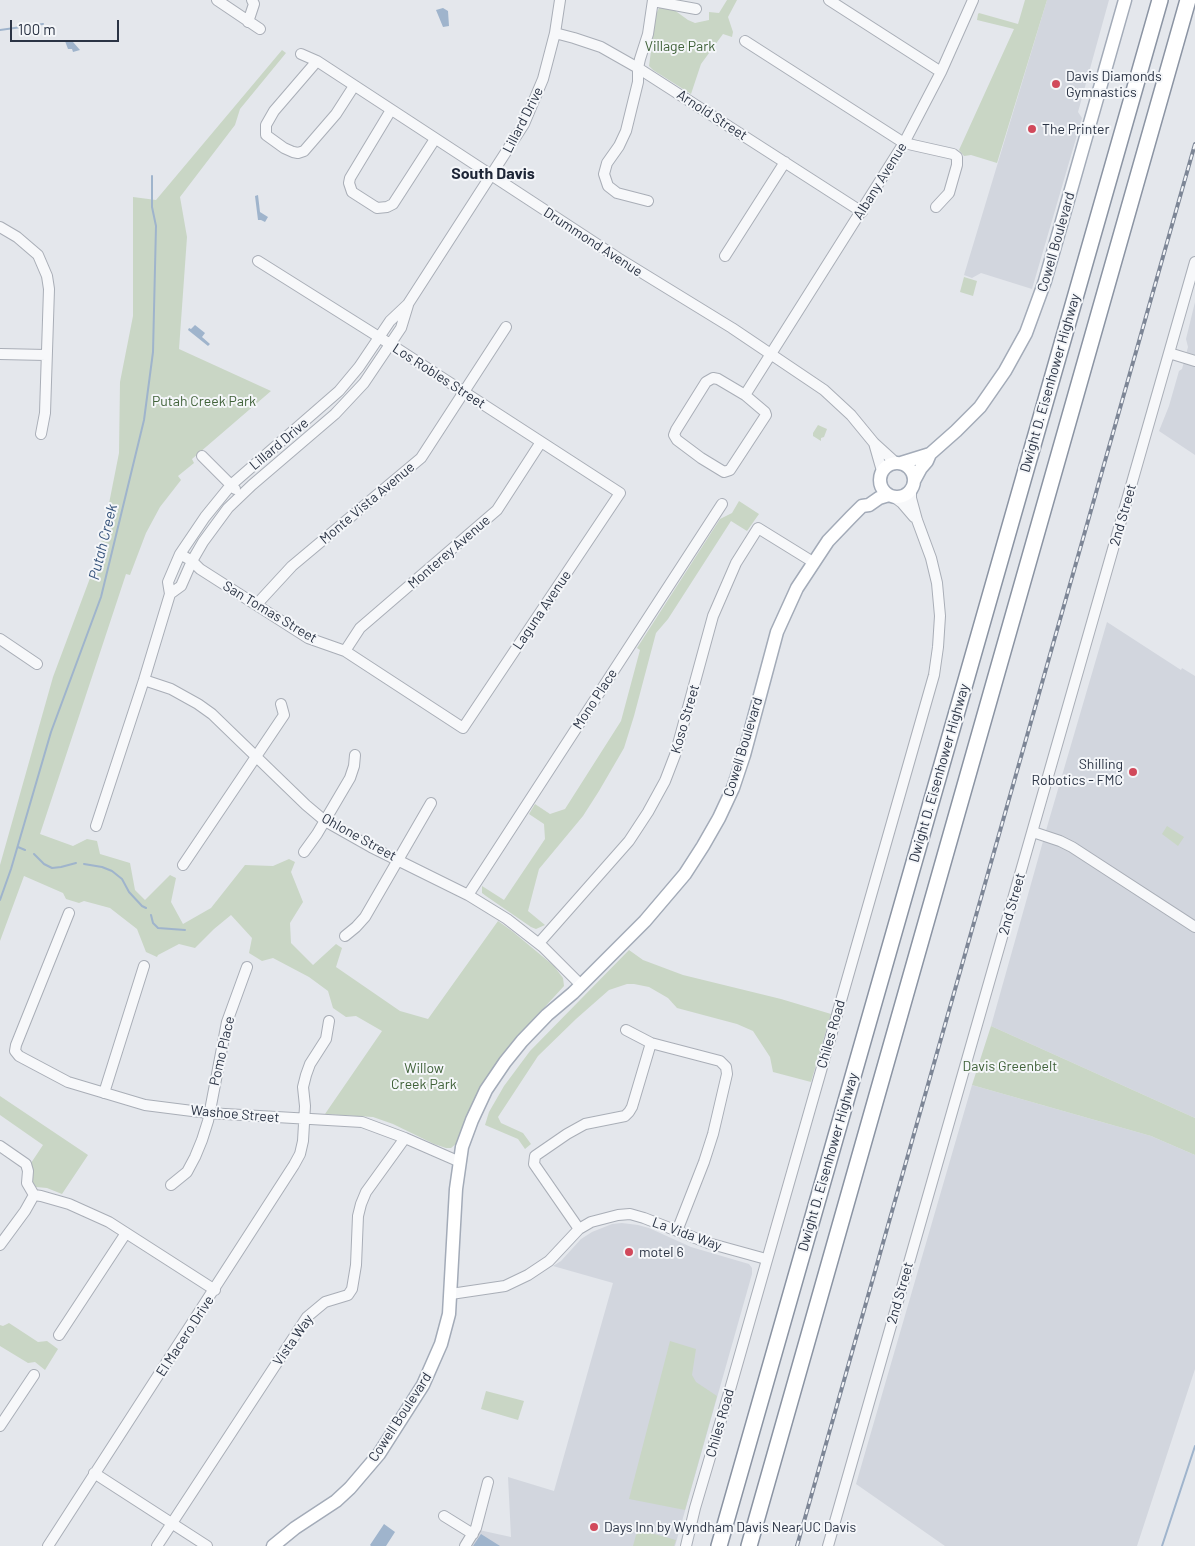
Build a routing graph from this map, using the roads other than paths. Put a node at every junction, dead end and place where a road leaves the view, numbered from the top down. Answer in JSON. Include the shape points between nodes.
{"nodes":[{"id":1,"x":217,"y":0,"type":"edge"},
{"id":2,"x":252,"y":0,"type":"edge"},
{"id":3,"x":560,"y":0,"type":"edge"},
{"id":4,"x":653,"y":0,"type":"edge"},
{"id":5,"x":829,"y":0,"type":"edge"},
{"id":6,"x":973,"y":0,"type":"edge"},
{"id":7,"x":1125,"y":0,"type":"edge"},
{"id":8,"x":1160,"y":0,"type":"edge"},
{"id":9,"x":1188,"y":0,"type":"edge"},
{"id":10,"x":229,"y":3,"type":"edge"},
{"id":11,"x":696,"y":9,"type":"dead end"},
{"id":12,"x":248,"y":22,"type":"junction"},
{"id":13,"x":260,"y":29,"type":"dead end"},
{"id":14,"x":555,"y":33,"type":"junction"},
{"id":15,"x":745,"y":40,"type":"dead end"},
{"id":16,"x":301,"y":54,"type":"dead end"},
{"id":17,"x":317,"y":61,"type":"junction"},
{"id":18,"x":638,"y":68,"type":"junction"},
{"id":19,"x":941,"y":72,"type":"junction"},
{"id":20,"x":354,"y":86,"type":"junction"},
{"id":21,"x":391,"y":110,"type":"junction"},
{"id":22,"x":435,"y":139,"type":"junction"},
{"id":23,"x":904,"y":143,"type":"junction"},
{"id":24,"x":785,"y":162,"type":"junction"},
{"id":25,"x":492,"y":176,"type":"junction"},
{"id":26,"x":648,"y":201,"type":"dead end"},
{"id":27,"x":936,"y":207,"type":"dead end"},
{"id":28,"x":862,"y":212,"type":"junction"},
{"id":29,"x":0,"y":227,"type":"edge"},
{"id":30,"x":725,"y":256,"type":"dead end"},
{"id":31,"x":258,"y":261,"type":"dead end"},
{"id":32,"x":1195,"y":262,"type":"edge"},
{"id":33,"x":408,"y":304,"type":"junction"},
{"id":34,"x":506,"y":327,"type":"dead end"},
{"id":35,"x":379,"y":337,"type":"junction"},
{"id":36,"x":390,"y":344,"type":"junction"},
{"id":37,"x":1170,"y":353,"type":"junction"},
{"id":38,"x":0,"y":354,"type":"edge"},
{"id":39,"x":771,"y":354,"type":"junction"},
{"id":40,"x":46,"y":355,"type":"junction"},
{"id":41,"x":1195,"y":361,"type":"edge"},
{"id":42,"x":465,"y":392,"type":"junction"},
{"id":43,"x":745,"y":396,"type":"junction"},
{"id":44,"x":308,"y":420,"type":"junction"},
{"id":45,"x":316,"y":430,"type":"junction"},
{"id":46,"x":40,"y":434,"type":"dead end"},
{"id":47,"x":541,"y":442,"type":"junction"},
{"id":48,"x":874,"y":443,"type":"junction"},
{"id":49,"x":930,"y":454,"type":"junction"},
{"id":50,"x":202,"y":456,"type":"dead end"},
{"id":51,"x":899,"y":463,"type":"junction"},
{"id":52,"x":881,"y":476,"type":"junction"},
{"id":53,"x":913,"y":484,"type":"junction"},
{"id":54,"x":231,"y":485,"type":"junction"},
{"id":55,"x":620,"y":492,"type":"joint"},
{"id":56,"x":241,"y":495,"type":"junction"},
{"id":57,"x":892,"y":496,"type":"junction"},
{"id":58,"x":722,"y":504,"type":"dead end"},
{"id":59,"x":862,"y":506,"type":"junction"},
{"id":60,"x":205,"y":516,"type":"junction"},
{"id":61,"x":917,"y":520,"type":"junction"},
{"id":62,"x":215,"y":524,"type":"junction"},
{"id":63,"x":180,"y":554,"type":"junction"},
{"id":64,"x":192,"y":561,"type":"junction"},
{"id":65,"x":813,"y":562,"type":"junction"},
{"id":66,"x":170,"y":594,"type":"junction"},
{"id":67,"x":257,"y":604,"type":"junction"},
{"id":68,"x":0,"y":639,"type":"edge"},
{"id":69,"x":345,"y":651,"type":"junction"},
{"id":70,"x":37,"y":664,"type":"dead end"},
{"id":71,"x":144,"y":680,"type":"junction"},
{"id":72,"x":281,"y":704,"type":"dead end"},
{"id":73,"x":463,"y":728,"type":"joint"},
{"id":74,"x":355,"y":755,"type":"dead end"},
{"id":75,"x":257,"y":756,"type":"junction"},
{"id":76,"x":431,"y":803,"type":"dead end"},
{"id":77,"x":325,"y":820,"type":"junction"},
{"id":78,"x":96,"y":826,"type":"dead end"},
{"id":79,"x":1033,"y":832,"type":"junction"},
{"id":80,"x":304,"y":852,"type":"dead end"},
{"id":81,"x":398,"y":859,"type":"junction"},
{"id":82,"x":183,"y":865,"type":"dead end"},
{"id":83,"x":468,"y":895,"type":"junction"},
{"id":84,"x":69,"y":913,"type":"dead end"},
{"id":85,"x":1195,"y":927,"type":"edge"},
{"id":86,"x":344,"y":936,"type":"dead end"},
{"id":87,"x":539,"y":943,"type":"junction"},
{"id":88,"x":144,"y":966,"type":"dead end"},
{"id":89,"x":247,"y":967,"type":"dead end"},
{"id":90,"x":577,"y":989,"type":"junction"},
{"id":91,"x":329,"y":1021,"type":"dead end"},
{"id":92,"x":626,"y":1030,"type":"dead end"},
{"id":93,"x":651,"y":1043,"type":"junction"},
{"id":94,"x":104,"y":1093,"type":"junction"},
{"id":95,"x":208,"y":1113,"type":"junction"},
{"id":96,"x":304,"y":1119,"type":"junction"},
{"id":97,"x":405,"y":1138,"type":"junction"},
{"id":98,"x":0,"y":1146,"type":"edge"},
{"id":99,"x":461,"y":1159,"type":"junction"},
{"id":100,"x":171,"y":1186,"type":"dead end"},
{"id":101,"x":34,"y":1195,"type":"junction"},
{"id":102,"x":579,"y":1229,"type":"junction"},
{"id":103,"x":677,"y":1231,"type":"junction"},
{"id":104,"x":126,"y":1232,"type":"junction"},
{"id":105,"x":0,"y":1245,"type":"edge"},
{"id":106,"x":766,"y":1259,"type":"junction"},
{"id":107,"x":215,"y":1290,"type":"junction"},
{"id":108,"x":451,"y":1294,"type":"junction"},
{"id":109,"x":59,"y":1335,"type":"dead end"},
{"id":110,"x":34,"y":1375,"type":"dead end"},
{"id":111,"x":0,"y":1426,"type":"edge"},
{"id":112,"x":94,"y":1473,"type":"junction"},
{"id":113,"x":488,"y":1482,"type":"dead end"},
{"id":114,"x":444,"y":1516,"type":"dead end"},
{"id":115,"x":172,"y":1524,"type":"junction"},
{"id":116,"x":473,"y":1534,"type":"junction"},
{"id":117,"x":48,"y":1546,"type":"edge"},
{"id":118,"x":157,"y":1546,"type":"edge"},
{"id":119,"x":207,"y":1546,"type":"edge"},
{"id":120,"x":273,"y":1546,"type":"edge"},
{"id":121,"x":465,"y":1546,"type":"edge"},
{"id":122,"x":686,"y":1546,"type":"edge"},
{"id":123,"x":719,"y":1546,"type":"edge"},
{"id":124,"x":749,"y":1546,"type":"edge"},
{"id":125,"x":828,"y":1546,"type":"edge"}],
"edges":[{"from":1,"to":10,"type":"street"},
{"from":2,"to":12,"type":"street","via":[[254,4]]},
{"from":3,"to":14,"type":"street","name":"Lillard Drive"},
{"from":4,"to":11,"type":"street"},
{"from":4,"to":18,"type":"street"},
{"from":5,"to":19,"type":"street"},
{"from":6,"to":19,"type":"street","name":"Albany Avenue"},
{"from":7,"to":49,"type":"main road","name":"Cowell Boulevard","via":[[1045,281],[1029,326],[1005,371],[980,407]]},
{"from":8,"to":123,"type":"highway","name":"Dwight D. Eisenhower Highway"},
{"from":9,"to":124,"type":"highway","name":"Dwight D. Eisenhower Highway"},
{"from":10,"to":12,"type":"street"},
{"from":12,"to":13,"type":"street"},
{"from":14,"to":18,"type":"street","name":"Arnold Street","via":[[601,47]]},
{"from":14,"to":25,"type":"street","name":"Lillard Drive","via":[[535,102]]},
{"from":15,"to":23,"type":"street"},
{"from":16,"to":17,"type":"street","name":"Drummond Avenue"},
{"from":17,"to":20,"type":"street","name":"Drummond Avenue"},
{"from":17,"to":20,"type":"street","via":[[266,125],[266,135],[284,148],[298,153],[304,151],[336,114]]},
{"from":18,"to":24,"type":"street","name":"Arnold Street"},
{"from":18,"to":26,"type":"street","via":[[638,82],[626,131],[604,174],[608,186],[617,193]]},
{"from":19,"to":23,"type":"street","name":"Albany Avenue"},
{"from":20,"to":21,"type":"street","name":"Drummond Avenue"},
{"from":21,"to":22,"type":"street","name":"Drummond Avenue"},
{"from":21,"to":22,"type":"street","via":[[350,178],[350,188],[360,198],[377,208],[393,204]]},
{"from":22,"to":25,"type":"street","name":"Drummond Avenue"},
{"from":23,"to":27,"type":"street","via":[[957,157],[949,193]]},
{"from":23,"to":28,"type":"street","name":"Albany Avenue"},
{"from":24,"to":28,"type":"street","name":"Arnold Street"},
{"from":24,"to":30,"type":"street"},
{"from":25,"to":33,"type":"street","name":"Lillard Drive"},
{"from":25,"to":39,"type":"street","name":"Drummond Avenue"},
{"from":28,"to":39,"type":"street","name":"Albany Avenue"},
{"from":29,"to":40,"type":"street","via":[[38,255],[47,276]]},
{"from":31,"to":35,"type":"street","name":"Los Robles Street"},
{"from":32,"to":37,"type":"street","name":"2nd Street"},
{"from":33,"to":35,"type":"street","name":"Lillard Drive","via":[[390,320]]},
{"from":33,"to":36,"type":"street","name":"Lillard Drive","via":[[401,328]]},
{"from":34,"to":42,"type":"street","name":"Monte Vista Avenue"},
{"from":35,"to":36,"type":"street","name":"Los Robles Street"},
{"from":35,"to":44,"type":"street","name":"Lillard Drive","via":[[352,377]]},
{"from":36,"to":42,"type":"street","name":"Los Robles Street"},
{"from":36,"to":45,"type":"street","name":"Lillard Drive","via":[[354,395]]},
{"from":37,"to":41,"type":"street"},
{"from":37,"to":79,"type":"street","name":"2nd Street"},
{"from":38,"to":40,"type":"street"},
{"from":39,"to":43,"type":"street","name":"Albany Avenue"},
{"from":39,"to":48,"type":"street","name":"Drummond Avenue","via":[[824,390]]},
{"from":40,"to":46,"type":"street","via":[[45,413]]},
{"from":42,"to":47,"type":"street","name":"Los Robles Street"},
{"from":42,"to":67,"type":"street","name":"Monte Vista Avenue","via":[[421,458],[292,566]]},
{"from":43,"to":43,"type":"street","via":[[712,378],[706,382],[674,435],[701,458],[724,472],[730,470],[766,415]]},
{"from":44,"to":45,"type":"street"},
{"from":44,"to":54,"type":"street","name":"Lillard Drive"},
{"from":45,"to":56,"type":"street","name":"Lillard Drive"},
{"from":47,"to":55,"type":"street","name":"Los Robles Street"},
{"from":47,"to":69,"type":"street","name":"Monterey Avenue","via":[[497,510],[360,628]]},
{"from":48,"to":51,"type":"street","name":"Drummond Avenue"},
{"from":48,"to":52,"type":"street","name":"Drummond Avenue"},
{"from":49,"to":51,"type":"main road","name":"Cowell Boulevard"},
{"from":49,"to":53,"type":"main road","name":"Cowell Boulevard"},
{"from":50,"to":54,"type":"street"},
{"from":51,"to":52,"type":"main road","via":[[890,464]]},
{"from":51,"to":53,"type":"main road","via":[[911,470]]},
{"from":52,"to":57,"type":"main road","via":[[881,487]]},
{"from":52,"to":59,"type":"main road","name":"Cowell Boulevard","via":[[863,499]]},
{"from":53,"to":57,"type":"main road","via":[[905,495]]},
{"from":53,"to":61,"type":"street","via":[[911,498]]},
{"from":54,"to":56,"type":"street"},
{"from":54,"to":60,"type":"street","name":"Lillard Drive"},
{"from":55,"to":73,"type":"street","name":"Laguna Avenue"},
{"from":56,"to":62,"type":"street","name":"Lillard Drive"},
{"from":57,"to":59,"type":"main road","name":"Cowell Boulevard"},
{"from":57,"to":61,"type":"street"},
{"from":58,"to":83,"type":"street","name":"Mono Place"},
{"from":59,"to":65,"type":"main road","name":"Cowell Boulevard","via":[[828,541]]},
{"from":60,"to":62,"type":"street"},
{"from":60,"to":63,"type":"street","name":"Lillard Drive"},
{"from":61,"to":106,"type":"street","name":"Chiles Road","via":[[937,583],[940,616],[934,675]]},
{"from":62,"to":64,"type":"street","name":"Lillard Drive"},
{"from":63,"to":64,"type":"street","name":"San Tomas Street"},
{"from":63,"to":66,"type":"street","name":"Lillard Drive","via":[[168,582]]},
{"from":64,"to":66,"type":"street","name":"Lillard Drive","via":[[181,586]]},
{"from":64,"to":67,"type":"street","name":"San Tomas Street"},
{"from":65,"to":87,"type":"street","name":"Koso Street","via":[[758,528],[736,563],[713,616],[665,781],[629,841]]},
{"from":65,"to":90,"type":"main road","name":"Cowell Boulevard","via":[[777,632],[744,755],[719,818],[667,896]]},
{"from":66,"to":71,"type":"street","name":"Lillard Drive"},
{"from":67,"to":69,"type":"street","name":"San Tomas Street","via":[[308,638]]},
{"from":68,"to":70,"type":"street"},
{"from":69,"to":73,"type":"street","name":"San Tomas Street"},
{"from":71,"to":75,"type":"street","name":"Ohlone Street","via":[[171,689],[198,704]]},
{"from":71,"to":78,"type":"street","name":"Lillard Drive"},
{"from":72,"to":75,"type":"street","via":[[284,715]]},
{"from":74,"to":77,"type":"street","via":[[350,778]]},
{"from":75,"to":77,"type":"street","name":"Ohlone Street"},
{"from":75,"to":82,"type":"street"},
{"from":76,"to":81,"type":"street"},
{"from":77,"to":80,"type":"street"},
{"from":77,"to":81,"type":"street","name":"Ohlone Street"},
{"from":79,"to":85,"type":"street","via":[[1072,847]]},
{"from":79,"to":125,"type":"street","name":"2nd Street"},
{"from":81,"to":83,"type":"street","name":"Ohlone Street"},
{"from":81,"to":86,"type":"street","via":[[365,918]]},
{"from":83,"to":87,"type":"street","name":"Ohlone Street"},
{"from":84,"to":94,"type":"street","name":"Washoe Street","via":[[15,1051],[68,1082]]},
{"from":87,"to":90,"type":"street","name":"Ohlone Street"},
{"from":88,"to":94,"type":"street"},
{"from":89,"to":95,"type":"street","name":"Pomo Place","via":[[227,1022]]},
{"from":90,"to":99,"type":"main road","name":"Cowell Boulevard","via":[[509,1069],[488,1103]]},
{"from":91,"to":96,"type":"street","name":"El Macero Drive","via":[[326,1039],[306,1075]]},
{"from":92,"to":93,"type":"street"},
{"from":93,"to":102,"type":"street","via":[[632,1107],[625,1116],[585,1124],[535,1156],[534,1164]]},
{"from":93,"to":103,"type":"street","via":[[720,1061],[727,1074],[713,1134]]},
{"from":94,"to":95,"type":"street","name":"Washoe Street","via":[[145,1105]]},
{"from":95,"to":96,"type":"street","name":"Washoe Street"},
{"from":95,"to":100,"type":"street","name":"Pomo Place","via":[[195,1156],[186,1172]]},
{"from":96,"to":97,"type":"street","name":"Washoe Street","via":[[362,1122]]},
{"from":96,"to":107,"type":"street","name":"El Macero Drive","via":[[303,1141],[294,1166]]},
{"from":97,"to":99,"type":"street","name":"Washoe Street"},
{"from":97,"to":115,"type":"street","name":"Vista Way","via":[[361,1204],[352,1289],[348,1294],[325,1302],[307,1317]]},
{"from":98,"to":101,"type":"street","via":[[26,1164],[27,1182]]},
{"from":99,"to":108,"type":"main road","name":"Cowell Boulevard","via":[[452,1240]]},
{"from":101,"to":104,"type":"street","via":[[89,1212]]},
{"from":101,"to":105,"type":"street"},
{"from":102,"to":103,"type":"street","name":"La Vida Way","via":[[605,1217],[630,1214]]},
{"from":102,"to":108,"type":"street","name":"La Vida Way","via":[[549,1261],[528,1275],[505,1286]]},
{"from":103,"to":106,"type":"street","name":"La Vida Way"},
{"from":104,"to":107,"type":"street"},
{"from":104,"to":109,"type":"street"},
{"from":106,"to":122,"type":"street","name":"Chiles Road"},
{"from":107,"to":112,"type":"street","name":"El Macero Drive"},
{"from":108,"to":120,"type":"main road","name":"Cowell Boulevard","via":[[449,1314],[434,1364],[379,1454],[336,1501]]},
{"from":110,"to":111,"type":"street"},
{"from":112,"to":115,"type":"street"},
{"from":112,"to":117,"type":"street","name":"El Macero Drive"},
{"from":113,"to":116,"type":"street"},
{"from":114,"to":116,"type":"street"},
{"from":115,"to":118,"type":"street","name":"Vista Way"},
{"from":115,"to":119,"type":"street"},
{"from":116,"to":121,"type":"street"}]}
